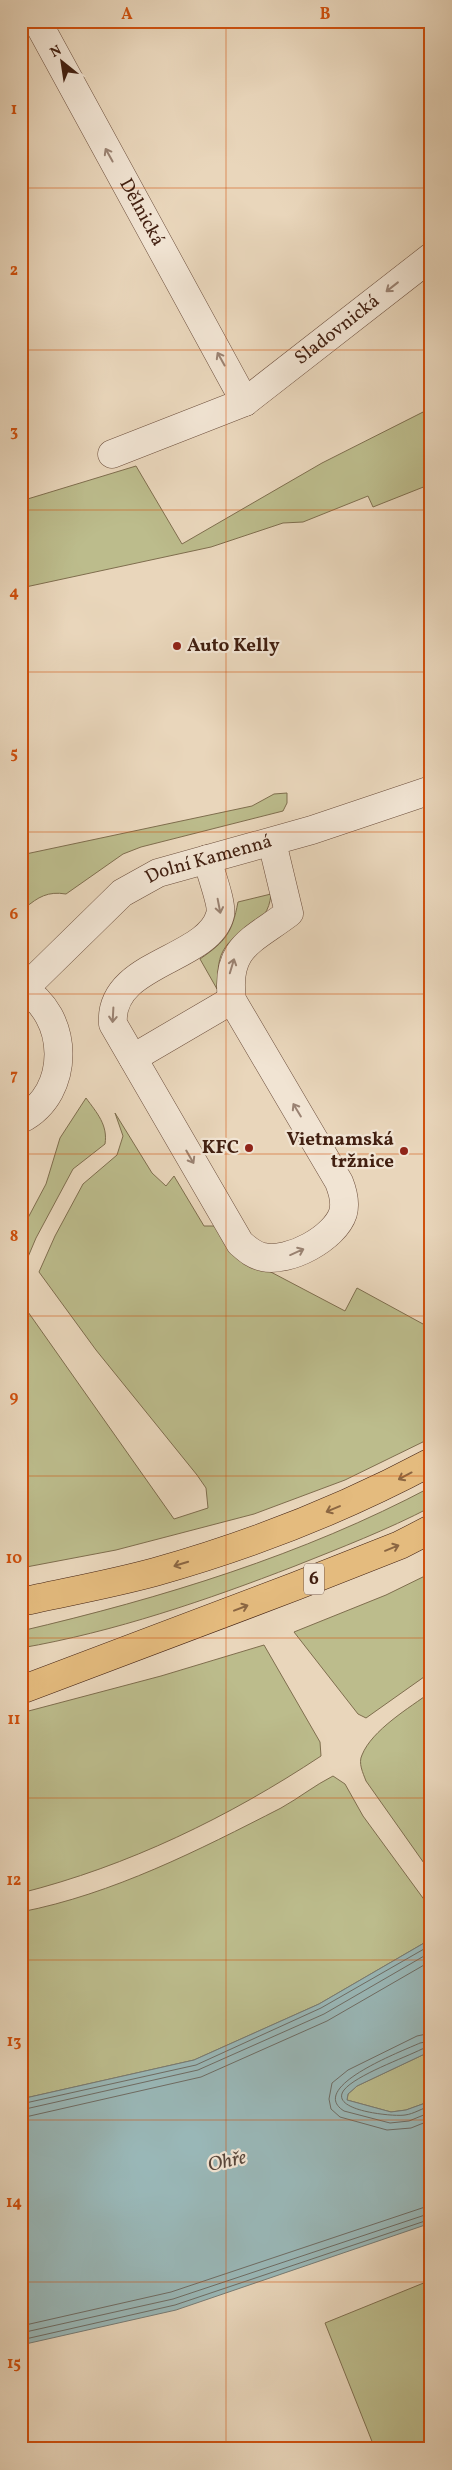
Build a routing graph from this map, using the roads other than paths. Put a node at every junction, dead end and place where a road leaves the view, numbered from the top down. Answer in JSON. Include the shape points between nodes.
{"nodes":[{"id":1,"x":37,"y":21,"type":"edge"},
{"id":2,"x":431,"y":257,"type":"edge"},
{"id":3,"x":245,"y":402,"type":"junction"},
{"id":4,"x":112,"y":454,"type":"dead end"},
{"id":5,"x":431,"y":790,"type":"edge"},
{"id":6,"x":272,"y":842,"type":"junction"},
{"id":7,"x":207,"y":859,"type":"junction"},
{"id":8,"x":22,"y":988,"type":"edge"},
{"id":9,"x":232,"y":1000,"type":"junction"},
{"id":10,"x":133,"y":1058,"type":"junction"},
{"id":11,"x":23,"y":1123,"type":"edge"},
{"id":12,"x":431,"y":1462,"type":"edge"},
{"id":13,"x":431,"y":1529,"type":"edge"},
{"id":14,"x":154,"y":1573,"type":"junction"},
{"id":15,"x":21,"y":1586,"type":"edge"},
{"id":16,"x":21,"y":1602,"type":"edge"},
{"id":17,"x":195,"y":1625,"type":"junction"},
{"id":18,"x":21,"y":1672,"type":"edge"},
{"id":19,"x":21,"y":1690,"type":"edge"}],
"edges":[{"from":3,"to":1,"type":"street","name":"Dělnická","one_way":true},
{"from":2,"to":3,"type":"street","name":"Sladovnická","one_way":true},
{"from":3,"to":4,"type":"street","name":"Sladovnická"},
{"from":5,"to":6,"type":"street","name":"Dolní Kamenná"},
{"from":6,"to":7,"type":"street","name":"Dolní Kamenná"},
{"from":9,"to":6,"type":"street","one_way":true,"via":[[230,970],[235,957],[289,913]]},
{"from":7,"to":8,"type":"street","name":"Dolní Kamenná","via":[[158,873],[122,893]]},
{"from":7,"to":10,"type":"street","one_way":true,"via":[[221,913],[216,925],[205,936],[128,984],[112,1012],[113,1024]]},
{"from":8,"to":11,"type":"street","name":"Dolní Kamenná","via":[[43,1006],[56,1028],[60,1053],[56,1079],[43,1101]]},
{"from":9,"to":10,"type":"street"},
{"from":10,"to":9,"type":"street","one_way":true,"via":[[240,1243],[251,1253],[265,1258],[293,1255],[321,1240],[343,1213],[344,1197],[339,1182]]},
{"from":12,"to":14,"type":"highway","one_way":true,"via":[[378,1490],[257,1541]]},
{"from":17,"to":13,"type":"highway","number":"6","one_way":true,"via":[[400,1545]]},
{"from":14,"to":15,"type":"highway"},
{"from":14,"to":16,"type":"highway"},
{"from":17,"to":18,"type":"highway","number":"6"},
{"from":17,"to":19,"type":"highway"}]}
